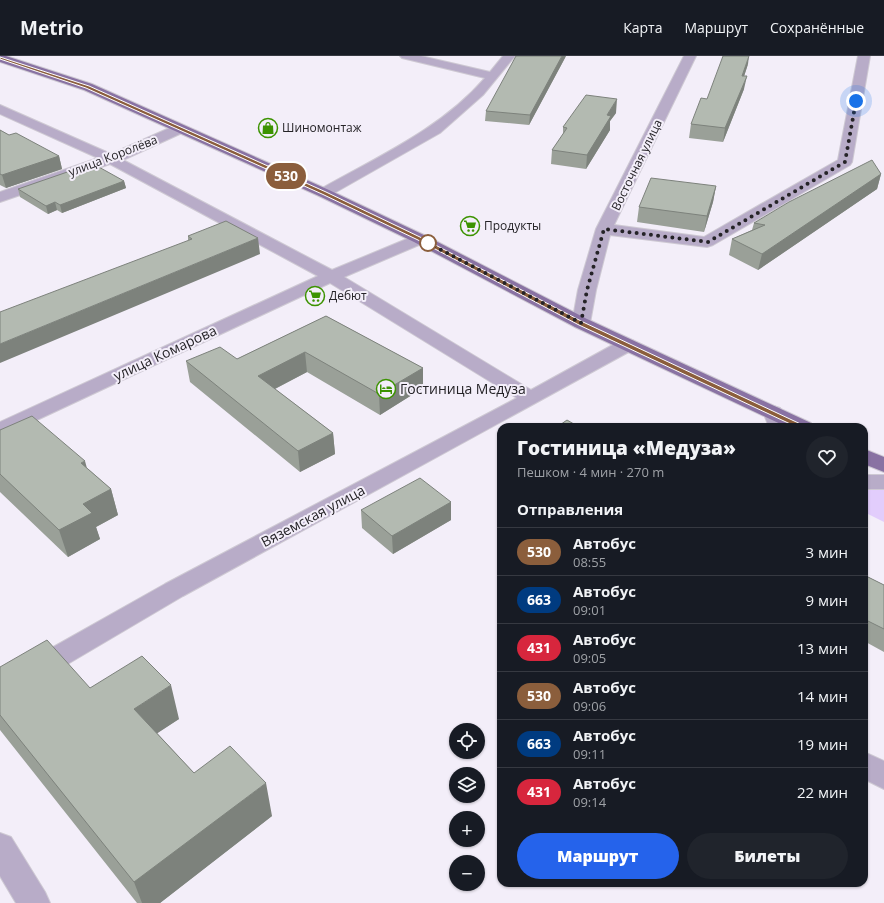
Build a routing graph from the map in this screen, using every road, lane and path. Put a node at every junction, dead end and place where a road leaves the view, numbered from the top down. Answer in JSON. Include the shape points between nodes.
{"nodes":[{"id":1,"x":406,"y":56,"type":"edge"},
{"id":2,"x":509,"y":56,"type":"edge"},
{"id":3,"x":690,"y":56,"type":"edge"},
{"id":4,"x":864,"y":56,"type":"edge"},
{"id":5,"x":0,"y":58,"type":"edge"},
{"id":6,"x":493,"y":76,"type":"junction"},
{"id":7,"x":0,"y":109,"type":"edge"},
{"id":8,"x":179,"y":129,"type":"junction"},
{"id":9,"x":111,"y":158,"type":"junction"},
{"id":10,"x":324,"y":193,"type":"junction"},
{"id":11,"x":0,"y":197,"type":"edge"},
{"id":12,"x":604,"y":229,"type":"junction"},
{"id":13,"x":420,"y":239,"type":"junction"},
{"id":14,"x":331,"y":276,"type":"junction"},
{"id":15,"x":581,"y":323,"type":"junction"},
{"id":16,"x":627,"y":345,"type":"junction"},
{"id":17,"x":531,"y":398,"type":"junction"},
{"id":18,"x":776,"y":420,"type":"edge"},
{"id":19,"x":788,"y":423,"type":"edge"},
{"id":20,"x":0,"y":430,"type":"edge"},
{"id":21,"x":868,"y":458,"type":"edge"},
{"id":22,"x":884,"y":465,"type":"edge"},
{"id":23,"x":868,"y":482,"type":"edge"},
{"id":24,"x":884,"y":482,"type":"edge"},
{"id":25,"x":0,"y":690,"type":"edge"},
{"id":26,"x":868,"y":766,"type":"edge"},
{"id":27,"x":884,"y":776,"type":"edge"},
{"id":28,"x":0,"y":847,"type":"edge"},
{"id":29,"x":34,"y":903,"type":"edge"}],
"edges":[{"from":1,"to":6,"type":"street"},
{"from":2,"to":6,"type":"street"},
{"from":3,"to":12,"type":"street","name":"Восточная улица"},
{"from":4,"to":12,"type":"street","via":[[845,162],[708,242]]},
{"from":5,"to":8,"type":"main road","via":[[88,87]]},
{"from":6,"to":10,"type":"street","via":[[480,92],[434,130]]},
{"from":7,"to":9,"type":"street"},
{"from":8,"to":9,"type":"street","name":"улица Королёва"},
{"from":8,"to":10,"type":"main road"},
{"from":9,"to":11,"type":"street","name":"улица Королёва"},
{"from":9,"to":14,"type":"street"},
{"from":10,"to":13,"type":"main road"},
{"from":12,"to":15,"type":"street","name":"Восточная улица","via":[[587,290]]},
{"from":13,"to":14,"type":"street","name":"улица Комарова"},
{"from":13,"to":15,"type":"main road"},
{"from":14,"to":17,"type":"street"},
{"from":14,"to":20,"type":"street","name":"улица Комарова"},
{"from":15,"to":16,"type":"main road"},
{"from":16,"to":17,"type":"street","name":"Вяземская улица"},
{"from":16,"to":18,"type":"main road"},
{"from":17,"to":25,"type":"street","name":"Вяземская улица","via":[[174,590]]},
{"from":18,"to":19,"type":"main road"},
{"from":21,"to":22,"type":"main road"},
{"from":23,"to":24,"type":"street"},
{"from":26,"to":27,"type":"street"},
{"from":28,"to":29,"type":"street"}]}
